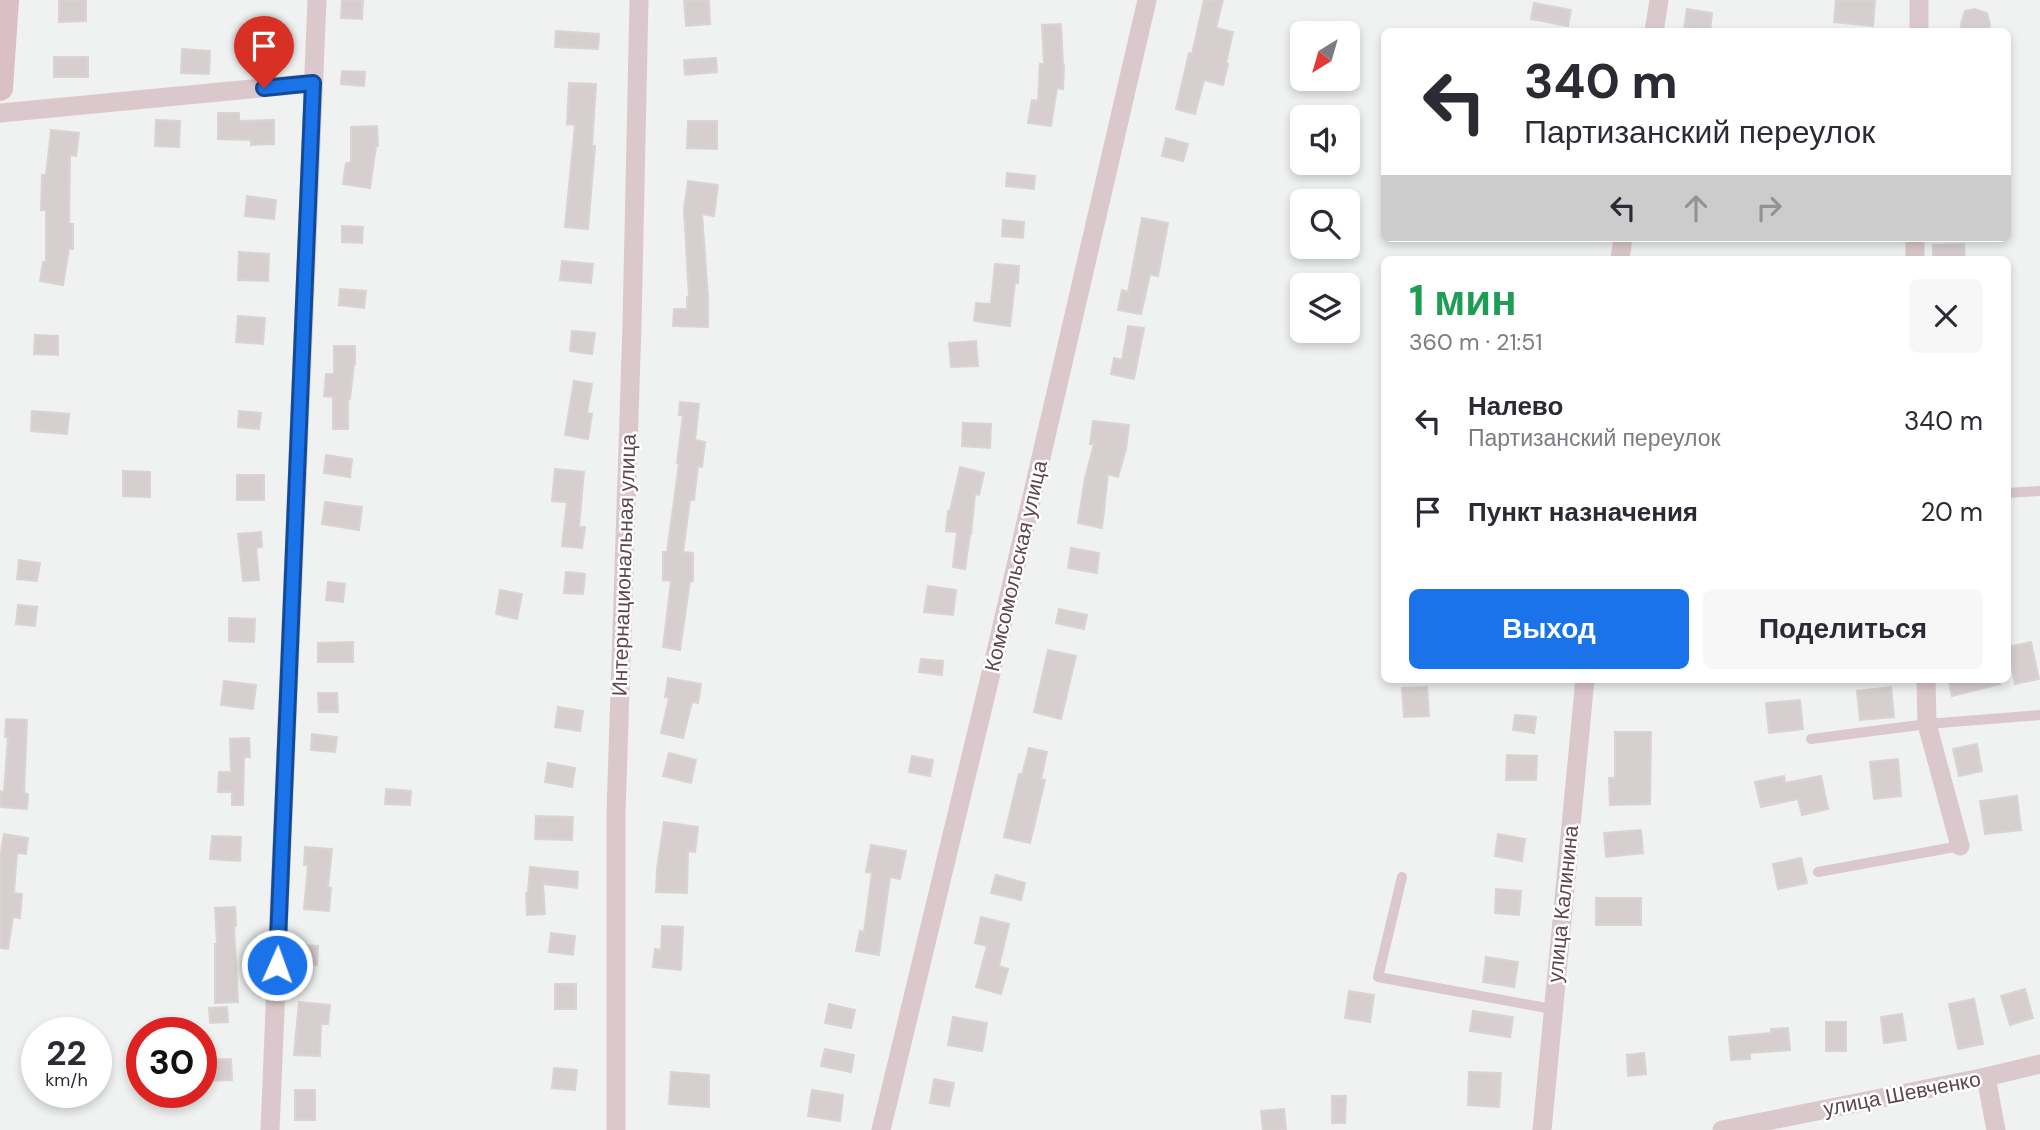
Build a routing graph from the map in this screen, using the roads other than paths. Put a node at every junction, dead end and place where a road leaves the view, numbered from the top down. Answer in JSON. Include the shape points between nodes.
{"nodes":[{"id":1,"x":6,"y":0,"type":"edge"},
{"id":2,"x":317,"y":0,"type":"edge"},
{"id":3,"x":639,"y":0,"type":"edge"},
{"id":4,"x":1147,"y":0,"type":"edge"},
{"id":5,"x":1659,"y":0,"type":"edge"},
{"id":6,"x":1919,"y":0,"type":"edge"},
{"id":7,"x":1655,"y":28,"type":"edge"},
{"id":8,"x":1919,"y":28,"type":"edge"},
{"id":9,"x":313,"y":83,"type":"junction"},
{"id":10,"x":0,"y":89,"type":"edge"},
{"id":11,"x":0,"y":113,"type":"edge"},
{"id":12,"x":2040,"y":491,"type":"edge"},
{"id":13,"x":2011,"y":493,"type":"edge"},
{"id":14,"x":1585,"y":683,"type":"edge"},
{"id":15,"x":1926,"y":683,"type":"edge"},
{"id":16,"x":2040,"y":715,"type":"edge"},
{"id":17,"x":1927,"y":724,"type":"junction"},
{"id":18,"x":1811,"y":739,"type":"dead end"},
{"id":19,"x":1960,"y":846,"type":"joint"},
{"id":20,"x":1818,"y":872,"type":"dead end"},
{"id":21,"x":1402,"y":877,"type":"dead end"},
{"id":22,"x":1552,"y":1010,"type":"junction"},
{"id":23,"x":2040,"y":1064,"type":"edge"},
{"id":24,"x":1986,"y":1077,"type":"junction"},
{"id":25,"x":270,"y":1130,"type":"edge"},
{"id":26,"x":616,"y":1130,"type":"edge"},
{"id":27,"x":881,"y":1130,"type":"edge"},
{"id":28,"x":1542,"y":1130,"type":"edge"},
{"id":29,"x":1722,"y":1130,"type":"edge"},
{"id":30,"x":1996,"y":1130,"type":"edge"}],
"edges":[{"from":1,"to":10,"type":"street"},
{"from":2,"to":9,"type":"street"},
{"from":3,"to":26,"type":"street","name":"Интернациональная улица","via":[[615,813]]},
{"from":4,"to":27,"type":"street","name":"Комсомольская улица"},
{"from":5,"to":7,"type":"street"},
{"from":6,"to":8,"type":"street"},
{"from":9,"to":11,"type":"street"},
{"from":9,"to":25,"type":"street"},
{"from":12,"to":13,"type":"lane"},
{"from":14,"to":22,"type":"street","name":"улица Калинина"},
{"from":15,"to":17,"type":"street"},
{"from":16,"to":17,"type":"lane"},
{"from":17,"to":18,"type":"lane"},
{"from":17,"to":19,"type":"street"},
{"from":19,"to":20,"type":"lane"},
{"from":21,"to":22,"type":"lane","via":[[1378,977]]},
{"from":22,"to":28,"type":"street","name":"улица Калинина"},
{"from":23,"to":24,"type":"street","name":"улица Шевченко"},
{"from":24,"to":29,"type":"street","name":"улица Шевченко"},
{"from":24,"to":30,"type":"street"}]}
